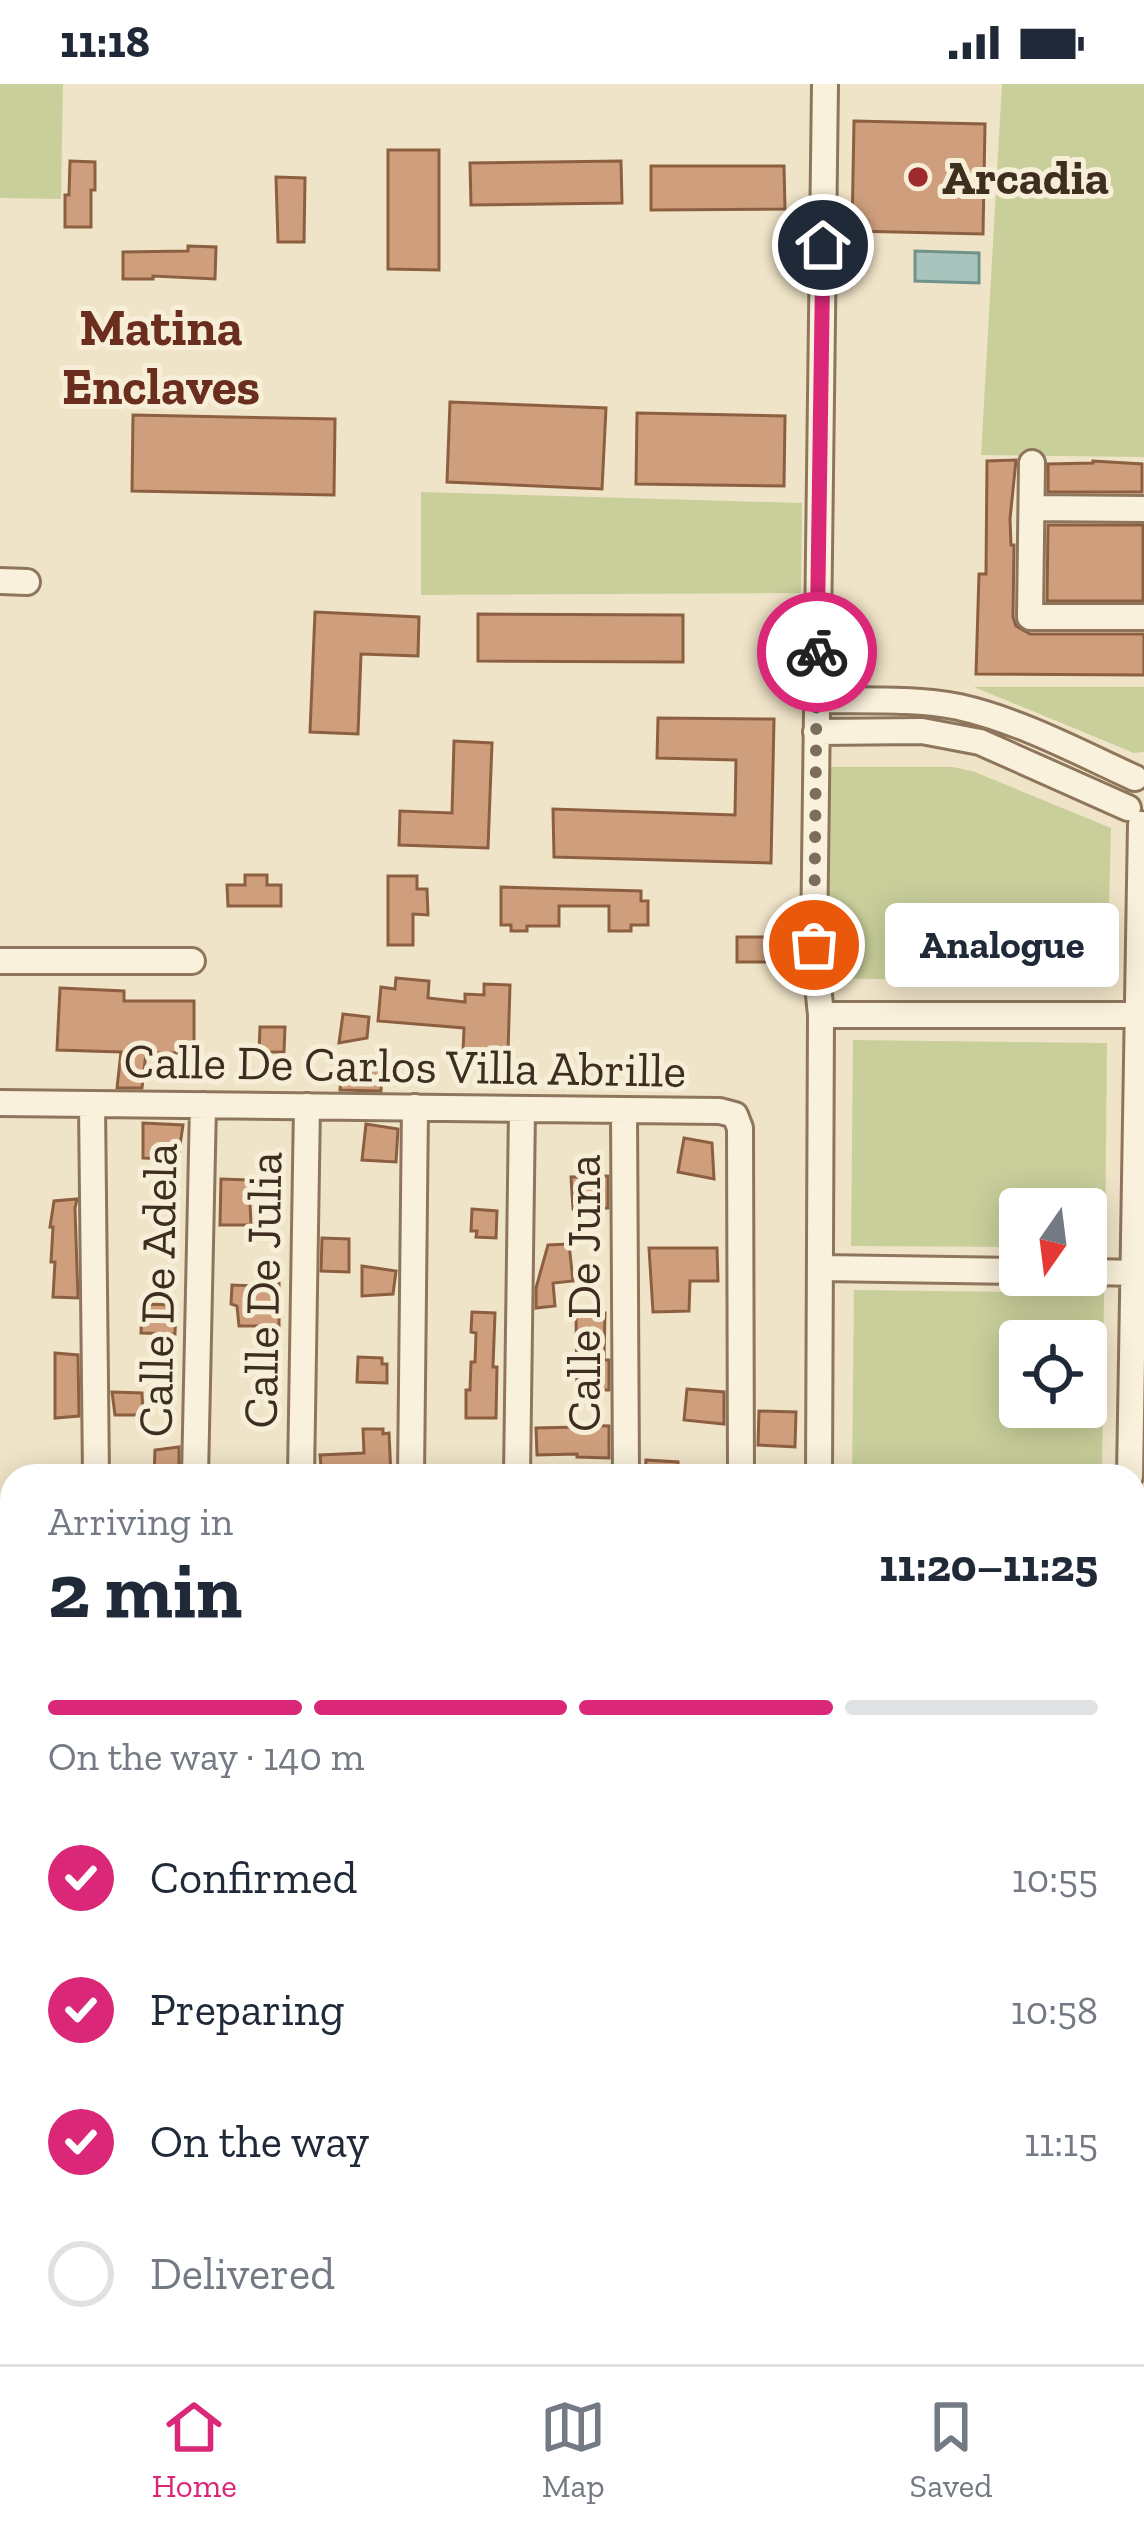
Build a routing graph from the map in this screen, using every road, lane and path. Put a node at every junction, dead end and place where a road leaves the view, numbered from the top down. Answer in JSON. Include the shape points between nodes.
{"nodes":[{"id":1,"x":825,"y":84,"type":"edge"},
{"id":2,"x":1032,"y":463,"type":"dead end"},
{"id":3,"x":1031,"y":508,"type":"junction"},
{"id":4,"x":1144,"y":508,"type":"edge"},
{"id":5,"x":0,"y":581,"type":"edge"},
{"id":6,"x":27,"y":582,"type":"dead end"},
{"id":7,"x":1144,"y":617,"type":"edge"},
{"id":8,"x":817,"y":700,"type":"junction"},
{"id":9,"x":816,"y":732,"type":"junction"},
{"id":10,"x":1139,"y":775,"type":"edge"},
{"id":11,"x":1138,"y":819,"type":"edge"},
{"id":12,"x":0,"y":961,"type":"edge"},
{"id":13,"x":192,"y":961,"type":"dead end"},
{"id":14,"x":821,"y":1015,"type":"junction"},
{"id":15,"x":1141,"y":1015,"type":"edge"},
{"id":16,"x":0,"y":1103,"type":"edge"},
{"id":17,"x":92,"y":1104,"type":"junction"},
{"id":18,"x":203,"y":1105,"type":"junction"},
{"id":19,"x":307,"y":1106,"type":"junction"},
{"id":20,"x":415,"y":1108,"type":"junction"},
{"id":21,"x":522,"y":1109,"type":"junction"},
{"id":22,"x":624,"y":1110,"type":"junction"},
{"id":23,"x":821,"y":1268,"type":"junction"},
{"id":24,"x":999,"y":1271,"type":"edge"},
{"id":25,"x":1107,"y":1272,"type":"edge"},
{"id":26,"x":1139,"y":1272,"type":"edge"},
{"id":27,"x":95,"y":1464,"type":"edge"},
{"id":28,"x":195,"y":1464,"type":"edge"},
{"id":29,"x":302,"y":1464,"type":"edge"},
{"id":30,"x":411,"y":1464,"type":"edge"},
{"id":31,"x":517,"y":1464,"type":"edge"},
{"id":32,"x":626,"y":1464,"type":"edge"},
{"id":33,"x":741,"y":1464,"type":"edge"},
{"id":34,"x":818,"y":1464,"type":"edge"},
{"id":35,"x":1134,"y":1464,"type":"edge"}],
"edges":[{"from":1,"to":8,"type":"street"},
{"from":2,"to":3,"type":"street"},
{"from":3,"to":4,"type":"street"},
{"from":3,"to":7,"type":"street","via":[[1030,617]]},
{"from":5,"to":6,"type":"street"},
{"from":8,"to":9,"type":"street"},
{"from":8,"to":10,"type":"street","via":[[924,702],[985,714]]},
{"from":9,"to":11,"type":"street","via":[[922,731],[980,742]]},
{"from":9,"to":14,"type":"street"},
{"from":10,"to":11,"type":"street","via":[[1127,792]]},
{"from":11,"to":15,"type":"street"},
{"from":12,"to":13,"type":"street"},
{"from":14,"to":15,"type":"street"},
{"from":14,"to":23,"type":"street"},
{"from":15,"to":26,"type":"street"},
{"from":16,"to":17,"type":"street","name":"Calle De Carlos Villa Abrille"},
{"from":17,"to":18,"type":"street","name":"Calle De Carlos Villa Abrille"},
{"from":17,"to":27,"type":"street"},
{"from":18,"to":19,"type":"street","name":"Calle De Carlos Villa Abrille"},
{"from":18,"to":28,"type":"street","name":"Calle De Adela"},
{"from":19,"to":20,"type":"street","name":"Calle De Carlos Villa Abrille"},
{"from":19,"to":29,"type":"street","name":"Calle De Julia"},
{"from":20,"to":21,"type":"street","name":"Calle De Carlos Villa Abrille"},
{"from":20,"to":30,"type":"street"},
{"from":21,"to":22,"type":"street","name":"Calle De Carlos Villa Abrille"},
{"from":21,"to":31,"type":"street"},
{"from":22,"to":32,"type":"street","name":"Calle De Juna"},
{"from":22,"to":33,"type":"street","name":"Calle De Carlos Villa Abrille","via":[[720,1111],[738,1120]]},
{"from":23,"to":24,"type":"street"},
{"from":23,"to":34,"type":"street"},
{"from":25,"to":26,"type":"street"},
{"from":26,"to":35,"type":"street"}]}
